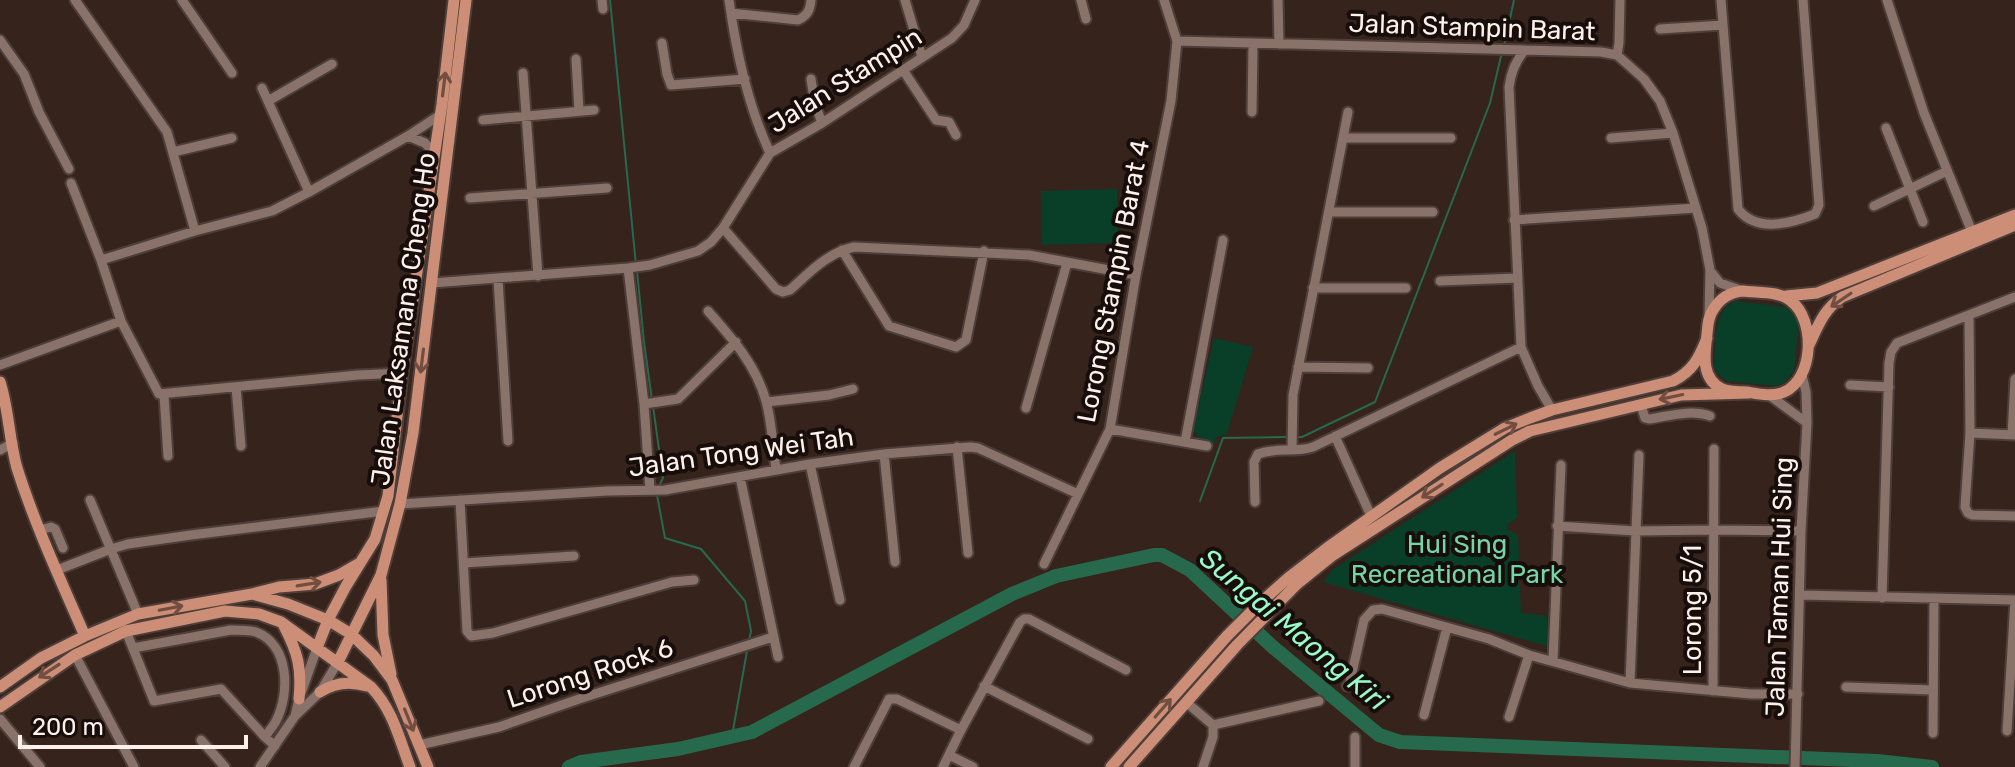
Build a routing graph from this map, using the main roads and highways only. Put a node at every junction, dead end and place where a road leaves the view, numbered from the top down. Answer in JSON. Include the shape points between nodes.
{"nodes":[{"id":1,"x":454,"y":0,"type":"edge"},
{"id":2,"x":466,"y":0,"type":"edge"},
{"id":3,"x":2015,"y":215,"type":"edge"},
{"id":4,"x":2015,"y":225,"type":"edge"},
{"id":5,"x":432,"y":283,"type":"junction"},
{"id":6,"x":1782,"y":295,"type":"junction"},
{"id":7,"x":1707,"y":338,"type":"junction"},
{"id":8,"x":1809,"y":346,"type":"junction"},
{"id":9,"x":405,"y":357,"type":"junction"},
{"id":10,"x":0,"y":382,"type":"edge"},
{"id":11,"x":1749,"y":393,"type":"junction"},
{"id":12,"x":361,"y":562,"type":"junction"},
{"id":13,"x":381,"y":575,"type":"junction"},
{"id":14,"x":252,"y":594,"type":"junction"},
{"id":15,"x":328,"y":620,"type":"junction"},
{"id":16,"x":281,"y":622,"type":"junction"},
{"id":17,"x":351,"y":634,"type":"junction"},
{"id":18,"x":85,"y":636,"type":"junction"},
{"id":19,"x":317,"y":648,"type":"junction"},
{"id":20,"x":338,"y":662,"type":"junction"},
{"id":21,"x":392,"y":680,"type":"junction"},
{"id":22,"x":0,"y":687,"type":"edge"},
{"id":23,"x":371,"y":687,"type":"junction"},
{"id":24,"x":320,"y":692,"type":"road end"},
{"id":25,"x":299,"y":699,"type":"road end"},
{"id":26,"x":0,"y":707,"type":"edge"},
{"id":27,"x":410,"y":767,"type":"edge"},
{"id":28,"x":428,"y":767,"type":"edge"},
{"id":29,"x":1111,"y":767,"type":"edge"},
{"id":30,"x":1129,"y":767,"type":"edge"}],
"edges":[{"from":9,"to":1,"type":"main road","name":"Jalan Laksamana Cheng Ho","one_way":true},
{"from":2,"to":5,"type":"main road","name":"Jalan Laksamana Cheng Ho"},
{"from":3,"to":6,"type":"main road","via":[[1817,293]]},
{"from":4,"to":8,"type":"main road","one_way":true,"via":[[1842,297],[1821,318]]},
{"from":5,"to":9,"type":"main road","via":[[423,286],[413,342]]},
{"from":5,"to":13,"type":"main road","name":"Jalan Laksamana Cheng Ho","one_way":true,"via":[[413,433]]},
{"from":6,"to":7,"type":"main road","via":[[1733,292],[1712,310]]},
{"from":6,"to":8,"type":"main road","via":[[1805,319]]},
{"from":7,"to":11,"type":"main road","via":[[1705,368],[1712,380],[1723,389]]},
{"from":29,"to":7,"type":"main road","one_way":true,"via":[[1260,603],[1371,516],[1487,439],[1530,418],[1673,381],[1692,369]]},
{"from":8,"to":11,"type":"main road","via":[[1802,375],[1790,389],[1776,395]]},
{"from":9,"to":12,"type":"main road","name":"Jalan Laksamana Cheng Ho","via":[[388,496],[375,539]]},
{"from":10,"to":18,"type":"main road","via":[[16,465]]},
{"from":11,"to":30,"type":"main road","one_way":true,"via":[[1681,395],[1530,431],[1512,440],[1333,555],[1297,584]]},
{"from":14,"to":12,"type":"main road","one_way":true,"via":[[315,584]]},
{"from":12,"to":15,"type":"main road","name":"Jalan Laksamana Cheng Ho"},
{"from":13,"to":17,"type":"main road","name":"Jalan Laksamana Cheng Ho"},
{"from":13,"to":21,"type":"main road","via":[[383,635]]},
{"from":14,"to":15,"type":"main road"},
{"from":18,"to":14,"type":"main road","one_way":true,"via":[[138,614]]},
{"from":15,"to":17,"type":"main road"},
{"from":15,"to":19,"type":"main road","name":"Jalan Laksamana Cheng Ho"},
{"from":16,"to":19,"type":"main road"},
{"from":16,"to":25,"type":"main road","via":[[300,666]]},
{"from":16,"to":26,"type":"main road","one_way":true,"via":[[225,611],[126,631],[75,655]]},
{"from":17,"to":20,"type":"main road","name":"Jalan Laksamana Cheng Ho"},
{"from":17,"to":21,"type":"main road"},
{"from":18,"to":22,"type":"main road"},
{"from":19,"to":20,"type":"main road"},
{"from":20,"to":23,"type":"main road"},
{"from":21,"to":28,"type":"main road","one_way":true},
{"from":23,"to":24,"type":"main road","via":[[339,683]]},
{"from":23,"to":27,"type":"main road","via":[[394,721]]}]}
